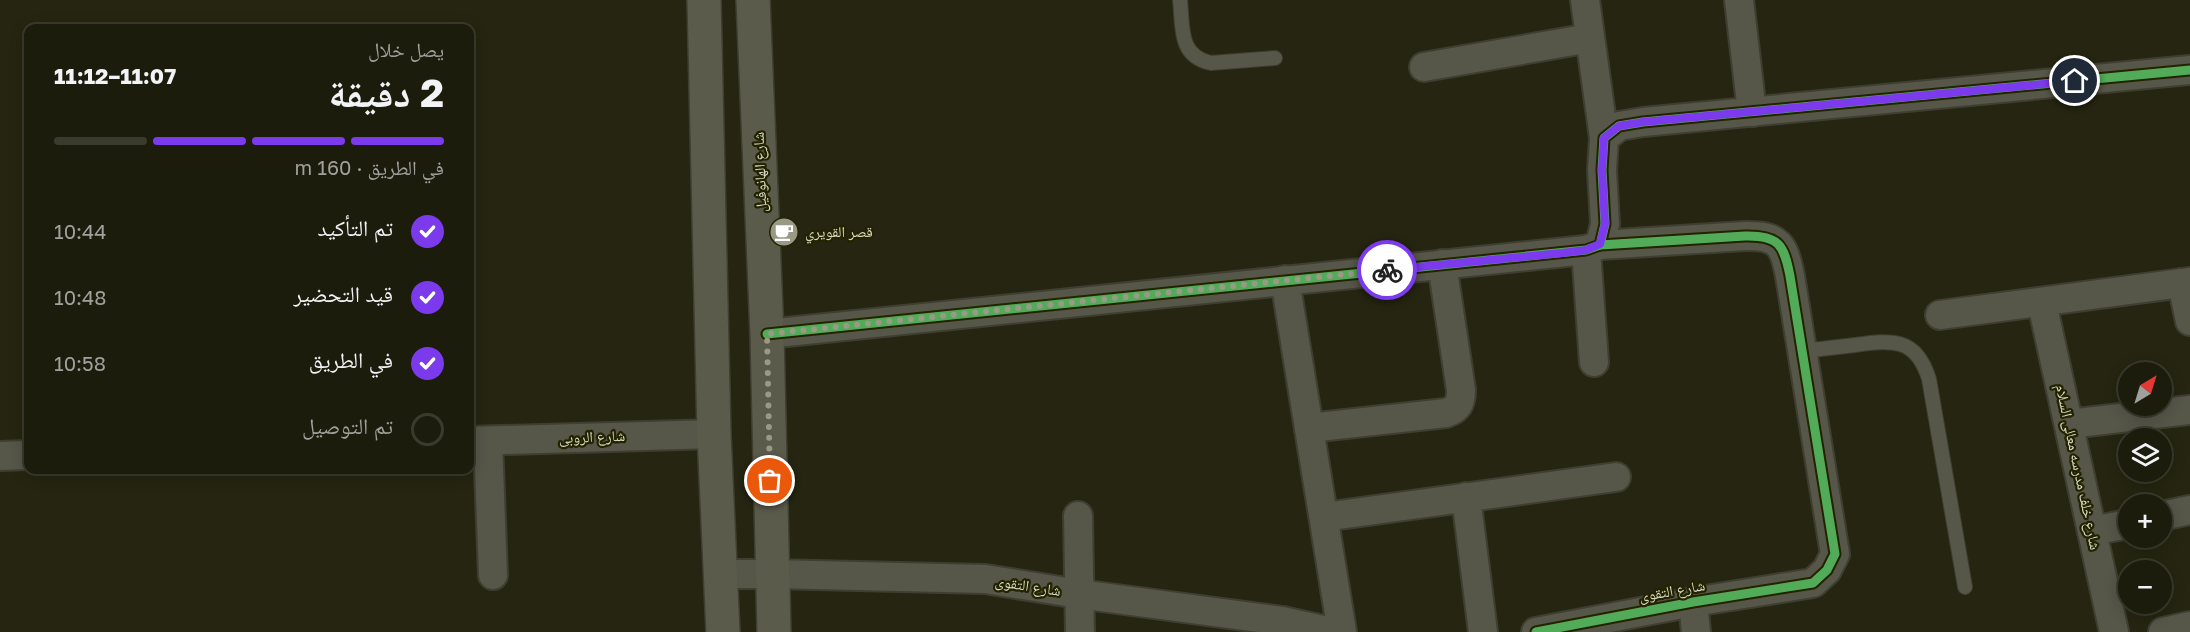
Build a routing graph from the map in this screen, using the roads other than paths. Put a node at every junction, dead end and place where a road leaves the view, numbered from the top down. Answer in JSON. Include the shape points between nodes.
{"nodes":[{"id":1,"x":704,"y":0,"type":"edge"},
{"id":2,"x":753,"y":0,"type":"edge"},
{"id":3,"x":1180,"y":0,"type":"edge"},
{"id":4,"x":1585,"y":0,"type":"edge"},
{"id":5,"x":1738,"y":0,"type":"edge"},
{"id":6,"x":1590,"y":38,"type":"junction"},
{"id":7,"x":1275,"y":58,"type":"dead end"},
{"id":8,"x":1424,"y":67,"type":"dead end"},
{"id":9,"x":2190,"y":70,"type":"edge"},
{"id":10,"x":1752,"y":112,"type":"junction"},
{"id":11,"x":1604,"y":138,"type":"junction"},
{"id":12,"x":1593,"y":247,"type":"junction"},
{"id":13,"x":1442,"y":264,"type":"junction"},
{"id":14,"x":1285,"y":280,"type":"junction"},
{"id":15,"x":2186,"y":283,"type":"edge"},
{"id":16,"x":2042,"y":303,"type":"junction"},
{"id":17,"x":1940,"y":315,"type":"dead end"},
{"id":18,"x":2190,"y":321,"type":"edge"},
{"id":19,"x":767,"y":334,"type":"junction"},
{"id":20,"x":1803,"y":351,"type":"junction"},
{"id":21,"x":1594,"y":362,"type":"dead end"},
{"id":22,"x":2190,"y":410,"type":"edge"},
{"id":23,"x":2069,"y":424,"type":"junction"},
{"id":24,"x":1309,"y":428,"type":"junction"},
{"id":25,"x":714,"y":434,"type":"junction"},
{"id":26,"x":479,"y":441,"type":"edge"},
{"id":27,"x":24,"y":455,"type":"edge"},
{"id":28,"x":0,"y":456,"type":"edge"},
{"id":29,"x":1616,"y":477,"type":"dead end"},
{"id":30,"x":1466,"y":497,"type":"junction"},
{"id":31,"x":2190,"y":510,"type":"edge"},
{"id":32,"x":2172,"y":514,"type":"edge"},
{"id":33,"x":1078,"y":516,"type":"dead end"},
{"id":34,"x":1324,"y":517,"type":"junction"},
{"id":35,"x":2118,"y":526,"type":"edge"},
{"id":36,"x":2092,"y":531,"type":"junction"},
{"id":37,"x":721,"y":574,"type":"junction"},
{"id":38,"x":772,"y":574,"type":"junction"},
{"id":39,"x":493,"y":575,"type":"dead end"},
{"id":40,"x":1965,"y":587,"type":"dead end"},
{"id":41,"x":1079,"y":594,"type":"junction"},
{"id":42,"x":1693,"y":602,"type":"junction"},
{"id":43,"x":1243,"y":624,"type":"edge"},
{"id":44,"x":2190,"y":626,"type":"edge"},
{"id":45,"x":723,"y":632,"type":"edge"},
{"id":46,"x":774,"y":632,"type":"edge"},
{"id":47,"x":1080,"y":632,"type":"edge"},
{"id":48,"x":1332,"y":632,"type":"edge"},
{"id":49,"x":1342,"y":632,"type":"edge"},
{"id":50,"x":1483,"y":632,"type":"edge"},
{"id":51,"x":1536,"y":632,"type":"edge"},
{"id":52,"x":1696,"y":632,"type":"edge"},
{"id":53,"x":2114,"y":632,"type":"edge"},
{"id":54,"x":2163,"y":632,"type":"edge"}],
"edges":[{"from":1,"to":25,"type":"street"},
{"from":2,"to":19,"type":"street","name":"شارع الهانوفيل"},
{"from":3,"to":7,"type":"lane","via":[[1185,45],[1201,61]]},
{"from":4,"to":6,"type":"street"},
{"from":5,"to":10,"type":"street"},
{"from":6,"to":8,"type":"street"},
{"from":6,"to":11,"type":"street"},
{"from":9,"to":10,"type":"street"},
{"from":10,"to":11,"type":"street","via":[[1619,126]]},
{"from":11,"to":12,"type":"street","via":[[1605,224]]},
{"from":12,"to":13,"type":"street"},
{"from":12,"to":20,"type":"street","via":[[1745,236],[1764,236],[1777,242],[1786,258]]},
{"from":12,"to":21,"type":"street"},
{"from":13,"to":14,"type":"street"},
{"from":13,"to":24,"type":"street","via":[[1461,390],[1459,405],[1446,413]]},
{"from":14,"to":19,"type":"street"},
{"from":14,"to":24,"type":"street"},
{"from":15,"to":16,"type":"street"},
{"from":15,"to":18,"type":"street"},
{"from":16,"to":17,"type":"street"},
{"from":16,"to":23,"type":"street","name":"شارع خلف مدرسه معالى السلام"},
{"from":19,"to":38,"type":"street","name":"شارع الهانوفيل"},
{"from":20,"to":40,"type":"lane","via":[[1889,341],[1904,344],[1925,364]]},
{"from":20,"to":42,"type":"street","name":"شارع التقوى","via":[[1835,554],[1827,570],[1813,583]]},
{"from":22,"to":23,"type":"street"},
{"from":23,"to":36,"type":"street","name":"شارع خلف مدرسه معالى السلام"},
{"from":24,"to":34,"type":"street"},
{"from":25,"to":26,"type":"street","name":"شارع الروبى"},
{"from":25,"to":37,"type":"street"},
{"from":26,"to":39,"type":"street"},
{"from":27,"to":28,"type":"street"},
{"from":29,"to":30,"type":"street"},
{"from":30,"to":34,"type":"street"},
{"from":30,"to":50,"type":"street"},
{"from":31,"to":32,"type":"street"},
{"from":33,"to":41,"type":"street"},
{"from":34,"to":49,"type":"street"},
{"from":35,"to":36,"type":"street"},
{"from":36,"to":53,"type":"street","name":"شارع خلف مدرسه معالى السلام"},
{"from":37,"to":38,"type":"street","name":"شارع التقوى"},
{"from":37,"to":45,"type":"street"},
{"from":38,"to":41,"type":"street","name":"شارع التقوى","via":[[985,579]]},
{"from":38,"to":46,"type":"street","name":"شارع الهانوفيل"},
{"from":41,"to":43,"type":"street","name":"شارع التقوى"},
{"from":41,"to":47,"type":"street"},
{"from":42,"to":51,"type":"street","name":"شارع التقوى"},
{"from":42,"to":52,"type":"street"},
{"from":43,"to":48,"type":"street","name":"شارع التقوى","via":[[1282,621]]},
{"from":44,"to":54,"type":"street"}]}
